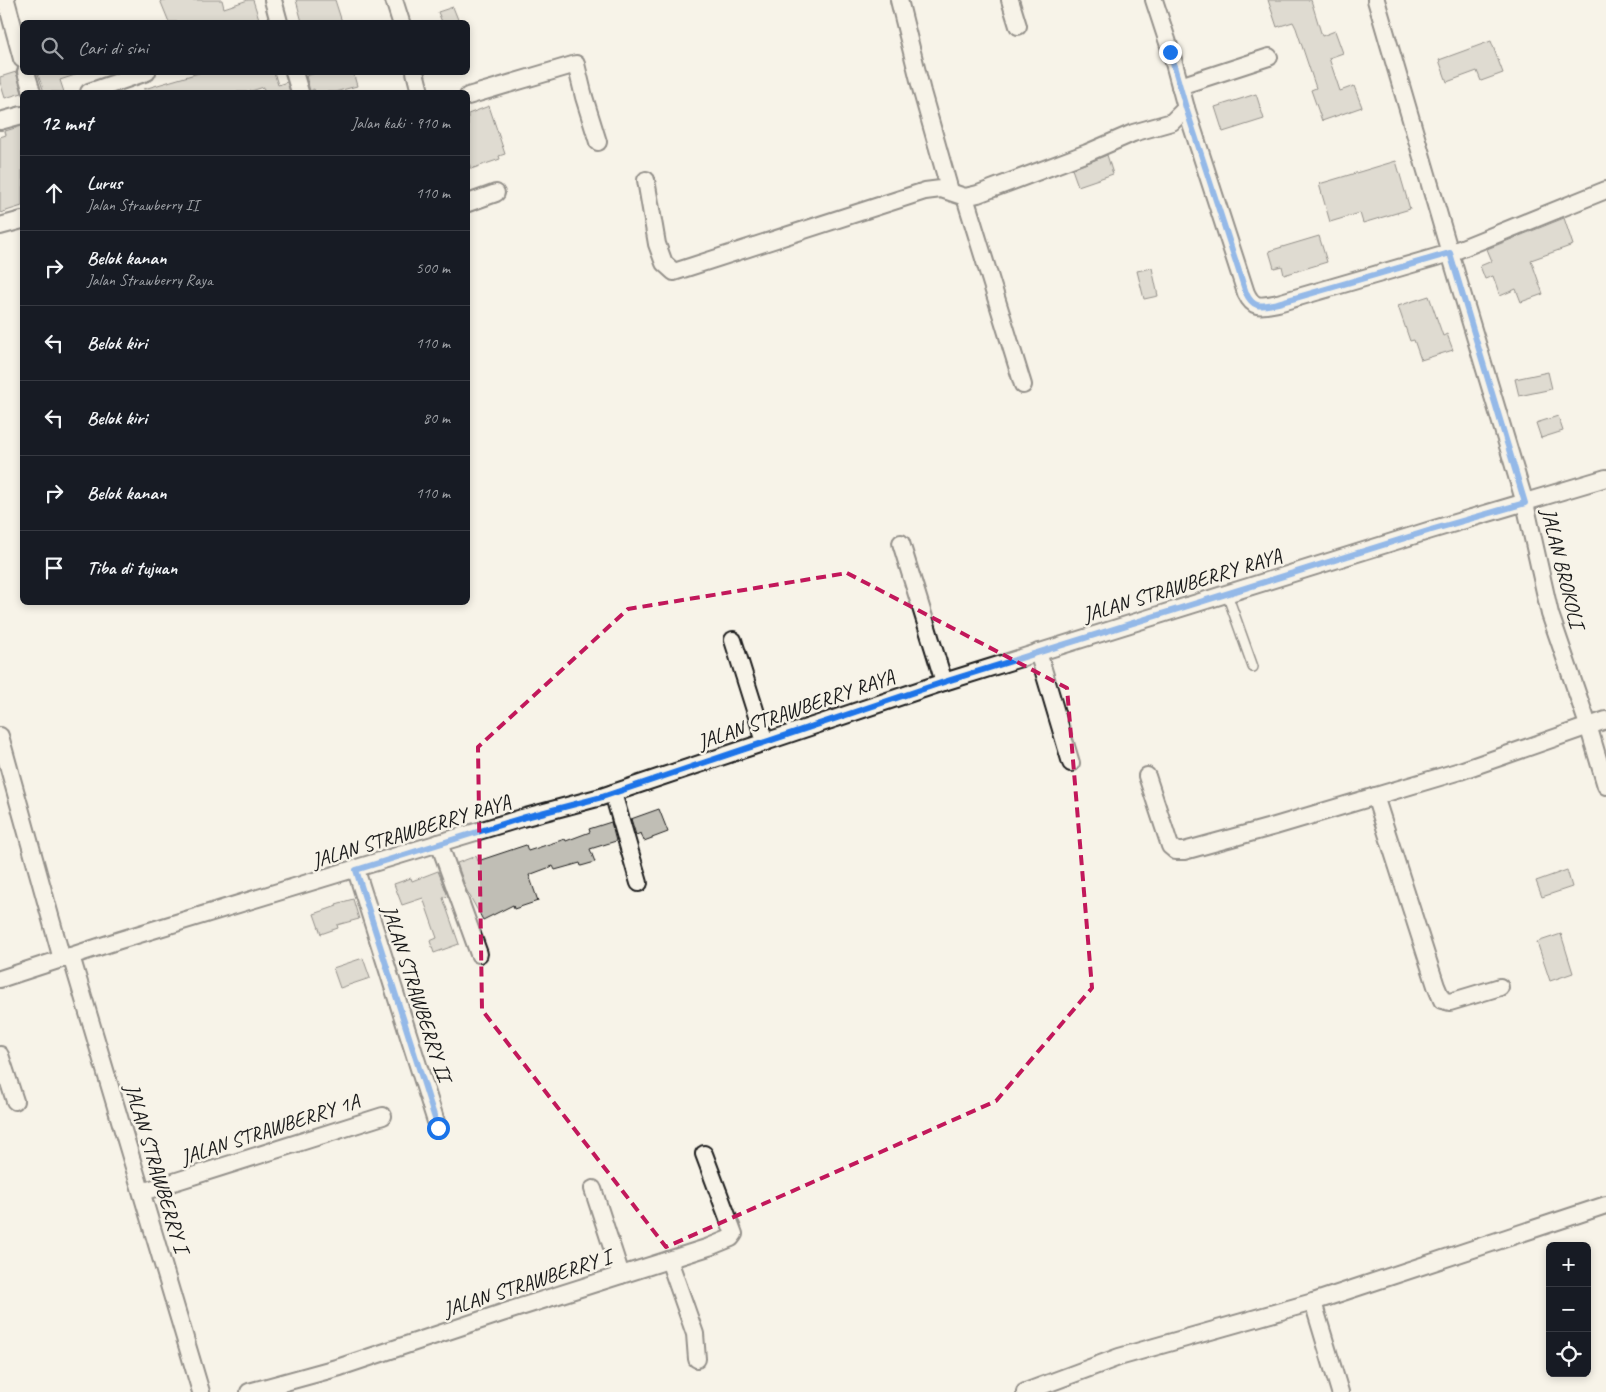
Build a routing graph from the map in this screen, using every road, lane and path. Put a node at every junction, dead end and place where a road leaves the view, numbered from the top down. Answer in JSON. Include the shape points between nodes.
{"nodes":[{"id":1,"x":6,"y":0,"type":"edge"},
{"id":2,"x":273,"y":0,"type":"edge"},
{"id":3,"x":394,"y":0,"type":"edge"},
{"id":4,"x":899,"y":0,"type":"edge"},
{"id":5,"x":1010,"y":0,"type":"edge"},
{"id":6,"x":1154,"y":0,"type":"edge"},
{"id":7,"x":1376,"y":0,"type":"edge"},
{"id":8,"x":278,"y":20,"type":"edge"},
{"id":9,"x":400,"y":20,"type":"edge"},
{"id":10,"x":1018,"y":26,"type":"dead end"},
{"id":11,"x":20,"y":51,"type":"edge"},
{"id":12,"x":1269,"y":57,"type":"dead end"},
{"id":13,"x":27,"y":75,"type":"edge"},
{"id":14,"x":137,"y":75,"type":"edge"},
{"id":15,"x":295,"y":75,"type":"edge"},
{"id":16,"x":416,"y":75,"type":"edge"},
{"id":17,"x":1180,"y":86,"type":"junction"},
{"id":18,"x":31,"y":90,"type":"edge"},
{"id":19,"x":95,"y":90,"type":"edge"},
{"id":20,"x":299,"y":90,"type":"edge"},
{"id":21,"x":420,"y":90,"type":"edge"},
{"id":22,"x":470,"y":95,"type":"edge"},
{"id":23,"x":1186,"y":108,"type":"junction"},
{"id":24,"x":20,"y":116,"type":"edge"},
{"id":25,"x":0,"y":121,"type":"edge"},
{"id":26,"x":598,"y":142,"type":"dead end"},
{"id":27,"x":646,"y":180,"type":"dead end"},
{"id":28,"x":1606,"y":190,"type":"edge"},
{"id":29,"x":496,"y":193,"type":"dead end"},
{"id":30,"x":958,"y":194,"type":"junction"},
{"id":31,"x":470,"y":202,"type":"edge"},
{"id":32,"x":20,"y":221,"type":"edge"},
{"id":33,"x":0,"y":226,"type":"edge"},
{"id":34,"x":1450,"y":253,"type":"junction"},
{"id":35,"x":1023,"y":385,"type":"dead end"},
{"id":36,"x":1606,"y":478,"type":"edge"},
{"id":37,"x":1525,"y":503,"type":"junction"},
{"id":38,"x":901,"y":543,"type":"dead end"},
{"id":39,"x":1227,"y":594,"type":"junction"},
{"id":40,"x":733,"y":640,"type":"dead end"},
{"id":41,"x":1038,"y":652,"type":"junction"},
{"id":42,"x":1253,"y":667,"type":"dead end"},
{"id":43,"x":944,"y":682,"type":"junction"},
{"id":44,"x":1606,"y":720,"type":"edge"},
{"id":45,"x":1588,"y":725,"type":"junction"},
{"id":46,"x":0,"y":736,"type":"edge"},
{"id":47,"x":765,"y":742,"type":"junction"},
{"id":48,"x":1071,"y":763,"type":"dead end"},
{"id":49,"x":1146,"y":776,"type":"dead end"},
{"id":50,"x":1606,"y":786,"type":"edge"},
{"id":51,"x":613,"y":793,"type":"junction"},
{"id":52,"x":1375,"y":796,"type":"junction"},
{"id":53,"x":439,"y":844,"type":"junction"},
{"id":54,"x":356,"y":870,"type":"junction"},
{"id":55,"x":639,"y":883,"type":"dead end"},
{"id":56,"x":478,"y":954,"type":"dead end"},
{"id":57,"x":66,"y":957,"type":"junction"},
{"id":58,"x":0,"y":979,"type":"edge"},
{"id":59,"x":1500,"y":987,"type":"dead end"},
{"id":60,"x":0,"y":1055,"type":"edge"},
{"id":61,"x":15,"y":1101,"type":"dead end"},
{"id":62,"x":383,"y":1116,"type":"dead end"},
{"id":63,"x":438,"y":1128,"type":"dead end"},
{"id":64,"x":704,"y":1154,"type":"dead end"},
{"id":65,"x":593,"y":1189,"type":"dead end"},
{"id":66,"x":142,"y":1192,"type":"junction"},
{"id":67,"x":1606,"y":1205,"type":"edge"},
{"id":68,"x":669,"y":1260,"type":"junction"},
{"id":69,"x":621,"y":1275,"type":"junction"},
{"id":70,"x":1313,"y":1302,"type":"junction"},
{"id":71,"x":697,"y":1359,"type":"dead end"},
{"id":72,"x":201,"y":1392,"type":"edge"},
{"id":73,"x":249,"y":1392,"type":"edge"},
{"id":74,"x":1025,"y":1392,"type":"edge"},
{"id":75,"x":1340,"y":1392,"type":"edge"}],
"edges":[{"from":1,"to":11,"type":"street"},
{"from":2,"to":8,"type":"street"},
{"from":3,"to":9,"type":"street"},
{"from":4,"to":30,"type":"street","via":[[922,92]]},
{"from":5,"to":10,"type":"street"},
{"from":6,"to":17,"type":"street"},
{"from":7,"to":34,"type":"street","name":"JALAN BROKOLI"},
{"from":12,"to":17,"type":"street"},
{"from":13,"to":18,"type":"street"},
{"from":14,"to":19,"type":"street"},
{"from":15,"to":20,"type":"street"},
{"from":16,"to":21,"type":"street"},
{"from":17,"to":23,"type":"street"},
{"from":22,"to":26,"type":"street","via":[[576,64]]},
{"from":23,"to":30,"type":"street","via":[[1172,122],[1133,133],[978,194]]},
{"from":23,"to":34,"type":"street","via":[[1246,293],[1255,305],[1278,303]]},
{"from":24,"to":25,"type":"street"},
{"from":27,"to":30,"type":"street","via":[[657,244],[664,263],[674,272],[925,191],[941,189]]},
{"from":28,"to":34,"type":"street"},
{"from":29,"to":31,"type":"street"},
{"from":30,"to":35,"type":"street"},
{"from":32,"to":33,"type":"street"},
{"from":34,"to":37,"type":"street","name":"JALAN BROKOLI"},
{"from":36,"to":37,"type":"street","name":"JALAN STRAWBERRY RAYA"},
{"from":37,"to":39,"type":"street","name":"JALAN STRAWBERRY RAYA"},
{"from":37,"to":45,"type":"street","name":"JALAN BROKOLI","via":[[1550,614]]},
{"from":38,"to":43,"type":"street"},
{"from":39,"to":41,"type":"street","name":"JALAN STRAWBERRY RAYA"},
{"from":39,"to":42,"type":"lane"},
{"from":40,"to":47,"type":"street"},
{"from":41,"to":43,"type":"street","name":"JALAN STRAWBERRY RAYA"},
{"from":41,"to":48,"type":"street"},
{"from":43,"to":47,"type":"street","name":"JALAN STRAWBERRY RAYA"},
{"from":44,"to":45,"type":"street"},
{"from":45,"to":50,"type":"street","name":"JALAN BROKOLI"},
{"from":45,"to":52,"type":"street","via":[[1460,771]]},
{"from":46,"to":57,"type":"street","name":"JALAN STRAWBERRY I"},
{"from":47,"to":51,"type":"street","name":"JALAN STRAWBERRY RAYA"},
{"from":49,"to":52,"type":"street","via":[[1170,846],[1176,851],[1276,826]]},
{"from":51,"to":53,"type":"street","name":"JALAN STRAWBERRY RAYA"},
{"from":51,"to":55,"type":"street"},
{"from":52,"to":59,"type":"street","via":[[1442,1000],[1450,1002]]},
{"from":53,"to":54,"type":"street","name":"JALAN STRAWBERRY RAYA"},
{"from":53,"to":56,"type":"street"},
{"from":54,"to":57,"type":"street","name":"JALAN STRAWBERRY RAYA"},
{"from":54,"to":63,"type":"street","name":"JALAN STRAWBERRY II"},
{"from":57,"to":58,"type":"street","name":"JALAN STRAWBERRY RAYA"},
{"from":57,"to":66,"type":"street","name":"JALAN STRAWBERRY I"},
{"from":60,"to":61,"type":"street"},
{"from":62,"to":66,"type":"street","name":"JALAN STRAWBERRY 1A"},
{"from":64,"to":68,"type":"street","name":"JALAN STRAWBERRY I","via":[[734,1234],[720,1244]]},
{"from":65,"to":69,"type":"street"},
{"from":66,"to":72,"type":"street","name":"JALAN STRAWBERRY I"},
{"from":67,"to":70,"type":"street"},
{"from":68,"to":69,"type":"street","name":"JALAN STRAWBERRY I"},
{"from":68,"to":71,"type":"street","via":[[695,1334]]},
{"from":69,"to":73,"type":"street","name":"JALAN STRAWBERRY I","via":[[340,1367]]},
{"from":70,"to":74,"type":"street","via":[[1119,1357]]},
{"from":70,"to":75,"type":"street"}]}
